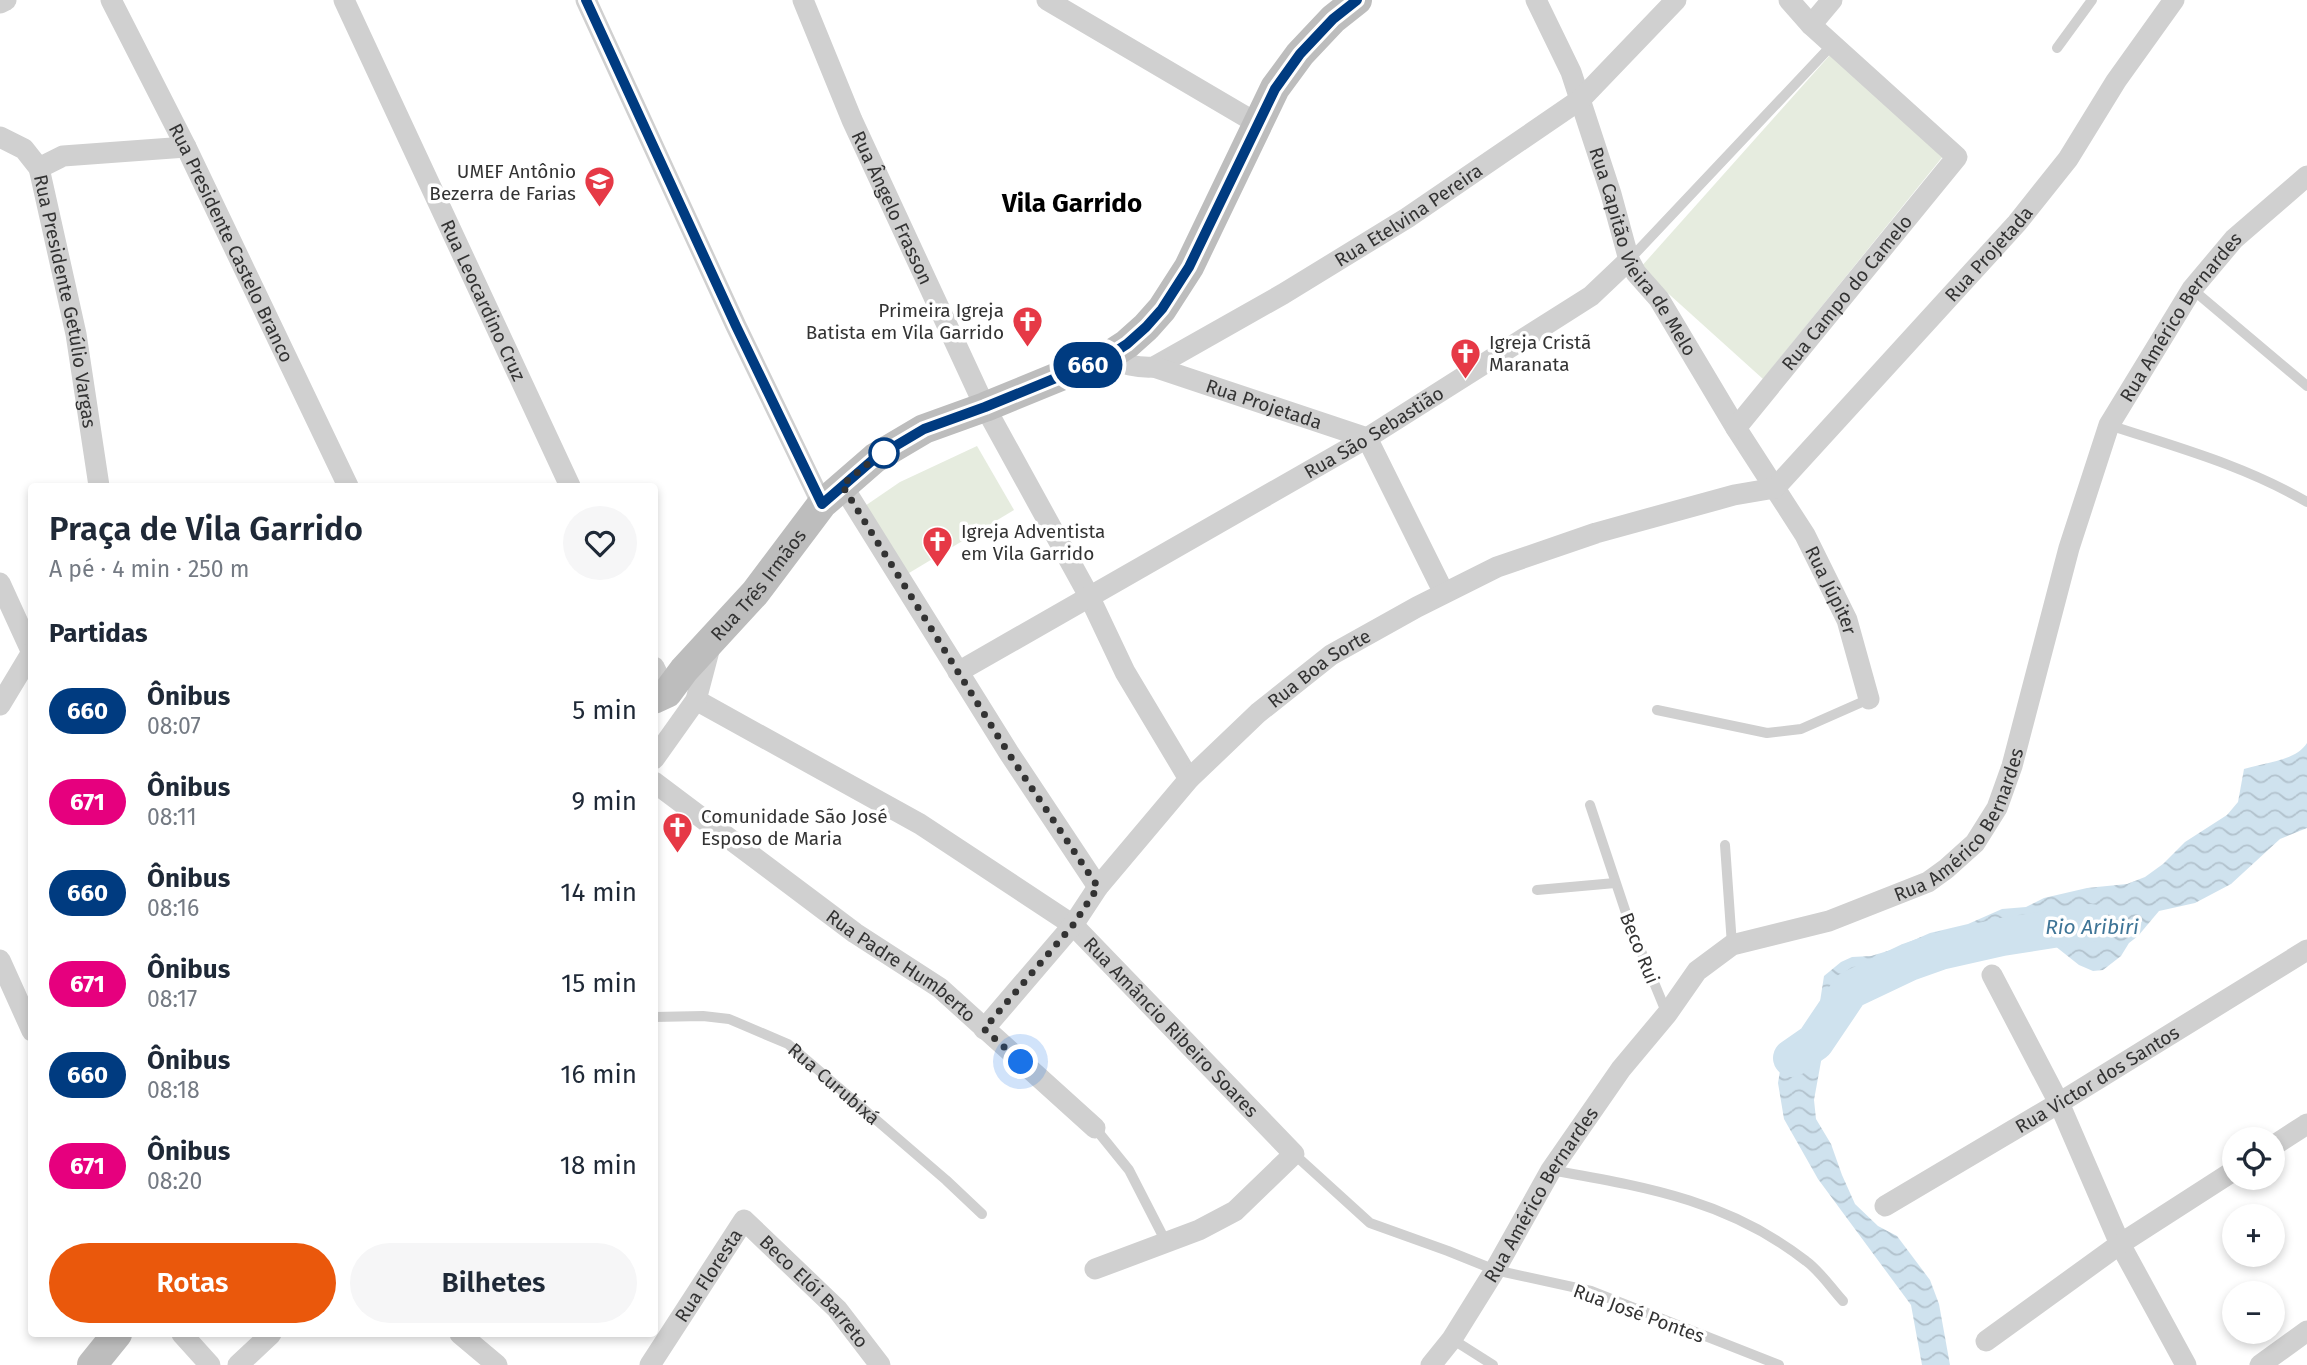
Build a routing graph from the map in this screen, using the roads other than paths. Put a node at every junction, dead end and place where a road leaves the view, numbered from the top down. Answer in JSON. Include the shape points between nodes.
{"nodes":[{"id":1,"x":6,"y":0,"type":"edge"},
{"id":2,"x":111,"y":0,"type":"edge"},
{"id":3,"x":344,"y":0,"type":"edge"},
{"id":4,"x":586,"y":0,"type":"edge"},
{"id":5,"x":803,"y":0,"type":"edge"},
{"id":6,"x":1047,"y":0,"type":"edge"},
{"id":7,"x":1357,"y":0,"type":"edge"},
{"id":8,"x":1536,"y":0,"type":"edge"},
{"id":9,"x":1676,"y":0,"type":"edge"},
{"id":10,"x":1789,"y":0,"type":"edge"},
{"id":11,"x":1832,"y":0,"type":"edge"},
{"id":12,"x":2092,"y":0,"type":"edge"},
{"id":13,"x":2174,"y":0,"type":"edge"},
{"id":14,"x":0,"y":3,"type":"edge"},
{"id":15,"x":1328,"y":10,"type":"edge"},
{"id":16,"x":1811,"y":25,"type":"junction"},
{"id":17,"x":1832,"y":45,"type":"junction"},
{"id":18,"x":2057,"y":48,"type":"dead end"},
{"id":19,"x":1581,"y":99,"type":"junction"},
{"id":20,"x":1258,"y":124,"type":"junction"},
{"id":21,"x":0,"y":137,"type":"edge"},
{"id":22,"x":186,"y":147,"type":"junction"},
{"id":23,"x":39,"y":168,"type":"junction"},
{"id":24,"x":2306,"y":179,"type":"edge"},
{"id":25,"x":1629,"y":260,"type":"junction"},
{"id":26,"x":2192,"y":289,"type":"junction"},
{"id":27,"x":1107,"y":357,"type":"junction"},
{"id":28,"x":1154,"y":367,"type":"junction"},
{"id":29,"x":2307,"y":386,"type":"edge"},
{"id":30,"x":985,"y":407,"type":"junction"},
{"id":31,"x":2109,"y":425,"type":"junction"},
{"id":32,"x":1736,"y":428,"type":"junction"},
{"id":33,"x":1367,"y":438,"type":"junction"},
{"id":34,"x":99,"y":483,"type":"edge"},
{"id":35,"x":347,"y":483,"type":"edge"},
{"id":36,"x":569,"y":483,"type":"edge"},
{"id":37,"x":1775,"y":488,"type":"junction"},
{"id":38,"x":832,"y":495,"type":"junction"},
{"id":39,"x":2307,"y":502,"type":"edge"},
{"id":40,"x":0,"y":583,"type":"edge"},
{"id":41,"x":1444,"y":593,"type":"junction"},
{"id":42,"x":1089,"y":596,"type":"junction"},
{"id":43,"x":712,"y":639,"type":"junction"},
{"id":44,"x":28,"y":645,"type":"edge"},
{"id":45,"x":28,"y":657,"type":"edge"},
{"id":46,"x":958,"y":671,"type":"junction"},
{"id":47,"x":659,"y":687,"type":"edge"},
{"id":48,"x":1869,"y":699,"type":"joint"},
{"id":49,"x":696,"y":700,"type":"junction"},
{"id":50,"x":0,"y":705,"type":"edge"},
{"id":51,"x":1657,"y":710,"type":"dead end"},
{"id":52,"x":658,"y":753,"type":"edge"},
{"id":53,"x":1189,"y":779,"type":"junction"},
{"id":54,"x":658,"y":785,"type":"edge"},
{"id":55,"x":1590,"y":805,"type":"dead end"},
{"id":56,"x":1725,"y":845,"type":"dead end"},
{"id":57,"x":1615,"y":883,"type":"junction"},
{"id":58,"x":1098,"y":887,"type":"junction"},
{"id":59,"x":1537,"y":890,"type":"dead end"},
{"id":60,"x":1073,"y":925,"type":"junction"},
{"id":61,"x":1732,"y":945,"type":"junction"},
{"id":62,"x":2307,"y":950,"type":"edge"},
{"id":63,"x":0,"y":960,"type":"edge"},
{"id":64,"x":1992,"y":975,"type":"dead end"},
{"id":65,"x":1667,"y":1014,"type":"junction"},
{"id":66,"x":658,"y":1017,"type":"edge"},
{"id":67,"x":28,"y":1022,"type":"edge"},
{"id":68,"x":984,"y":1029,"type":"junction"},
{"id":69,"x":2059,"y":1103,"type":"junction"},
{"id":70,"x":2307,"y":1124,"type":"edge"},
{"id":71,"x":1096,"y":1128,"type":"joint"},
{"id":72,"x":2285,"y":1138,"type":"edge"},
{"id":73,"x":1294,"y":1154,"type":"junction"},
{"id":74,"x":1551,"y":1170,"type":"junction"},
{"id":75,"x":2222,"y":1178,"type":"edge"},
{"id":76,"x":1885,"y":1206,"type":"dead end"},
{"id":77,"x":982,"y":1214,"type":"dead end"},
{"id":78,"x":744,"y":1220,"type":"joint"},
{"id":79,"x":1167,"y":1244,"type":"junction"},
{"id":80,"x":2120,"y":1244,"type":"junction"},
{"id":81,"x":1095,"y":1269,"type":"dead end"},
{"id":82,"x":1495,"y":1270,"type":"junction"},
{"id":83,"x":1843,"y":1300,"type":"dead end"},
{"id":84,"x":2307,"y":1331,"type":"edge"},
{"id":85,"x":115,"y":1337,"type":"edge"},
{"id":86,"x":185,"y":1337,"type":"edge"},
{"id":87,"x":268,"y":1337,"type":"edge"},
{"id":88,"x":464,"y":1337,"type":"edge"},
{"id":89,"x":1452,"y":1339,"type":"junction"},
{"id":90,"x":1986,"y":1341,"type":"dead end"},
{"id":91,"x":871,"y":1361,"type":"edge"},
{"id":92,"x":92,"y":1365,"type":"edge"},
{"id":93,"x":210,"y":1365,"type":"edge"},
{"id":94,"x":238,"y":1365,"type":"edge"},
{"id":95,"x":497,"y":1365,"type":"edge"},
{"id":96,"x":650,"y":1365,"type":"edge"},
{"id":97,"x":1431,"y":1365,"type":"edge"},
{"id":98,"x":1493,"y":1365,"type":"edge"},
{"id":99,"x":1779,"y":1365,"type":"edge"},
{"id":100,"x":2186,"y":1365,"type":"edge"},
{"id":101,"x":2260,"y":1365,"type":"edge"}],
"edges":[{"from":1,"to":14,"type":"street"},
{"from":2,"to":22,"type":"street","name":"Rua Presidente Castelo Branco"},
{"from":3,"to":36,"type":"street","name":"Rua Leocardino Cruz"},
{"from":4,"to":38,"type":"street","via":[[730,313]]},
{"from":5,"to":30,"type":"street","name":"Rua Ângelo Frasson","via":[[852,120]]},
{"from":6,"to":20,"type":"street"},
{"from":7,"to":15,"type":"street","name":"Rua Três Irmãos"},
{"from":8,"to":19,"type":"street","name":"Rua Capitão Vieira de Melo"},
{"from":9,"to":19,"type":"street","name":"Rua Etelvina Pereira"},
{"from":10,"to":16,"type":"street"},
{"from":11,"to":16,"type":"street"},
{"from":12,"to":18,"type":"lane"},
{"from":13,"to":37,"type":"street","name":"Rua Projetada","via":[[2068,159],[2017,223]]},
{"from":15,"to":20,"type":"street","name":"Rua Três Irmãos","via":[[1275,89]]},
{"from":16,"to":17,"type":"street"},
{"from":17,"to":25,"type":"lane","name":"Rua São Sebastião"},
{"from":17,"to":32,"type":"street","name":"Rua Campo do Camelo","via":[[1957,157]]},
{"from":19,"to":25,"type":"street","name":"Rua Capitão Vieira de Melo"},
{"from":19,"to":28,"type":"street","name":"Rua Etelvina Pereira","via":[[1407,218]]},
{"from":20,"to":27,"type":"street","name":"Rua Três Irmãos","via":[[1189,267],[1162,309]]},
{"from":21,"to":23,"type":"street","name":"Rua Presidente Getúlio Vargas","via":[[24,149]]},
{"from":22,"to":23,"type":"street","via":[[63,156]]},
{"from":22,"to":35,"type":"street","name":"Rua Presidente Castelo Branco"},
{"from":23,"to":34,"type":"street","name":"Rua Presidente Getúlio Vargas","via":[[76,334]]},
{"from":24,"to":26,"type":"street","name":"Rua Américo Bernardes","via":[[2234,239]]},
{"from":25,"to":32,"type":"street","name":"Rua Capitão Vieira de Melo","via":[[1659,299]]},
{"from":25,"to":33,"type":"street","name":"Rua São Sebastião","via":[[1591,296]]},
{"from":26,"to":29,"type":"lane"},
{"from":26,"to":31,"type":"street","name":"Rua Américo Bernardes"},
{"from":27,"to":28,"type":"street","via":[[1124,365]]},
{"from":27,"to":30,"type":"street","name":"Rua Três Irmãos"},
{"from":28,"to":33,"type":"street","name":"Rua Projetada"},
{"from":30,"to":38,"type":"street","name":"Rua Três Irmãos","via":[[924,429],[875,458]]},
{"from":30,"to":42,"type":"street","name":"Rua Ângelo Frasson"},
{"from":31,"to":39,"type":"lane","via":[[2255,474]]},
{"from":31,"to":61,"type":"street","name":"Rua Américo Bernardes","via":[[2069,548],[2012,766],[1997,808],[1975,844],[1927,882],[1829,921]]},
{"from":32,"to":37,"type":"street","name":"Rua Capitão Vieira de Melo"},
{"from":33,"to":41,"type":"street"},
{"from":33,"to":42,"type":"street","name":"Rua São Sebastião"},
{"from":37,"to":41,"type":"street","name":"Rua Boa Sorte","via":[[1596,533],[1497,567]]},
{"from":37,"to":48,"type":"street","name":"Rua Júpiter","via":[[1805,535],[1847,620]]},
{"from":38,"to":43,"type":"street","name":"Rua Três Irmãos","via":[[755,593]]},
{"from":38,"to":46,"type":"street"},
{"from":40,"to":44,"type":"street"},
{"from":41,"to":53,"type":"street","name":"Rua Boa Sorte","via":[[1331,655],[1258,713]]},
{"from":42,"to":46,"type":"street","name":"Rua São Sebastião"},
{"from":42,"to":53,"type":"street","name":"Rua Ângelo Frasson","via":[[1125,672]]},
{"from":43,"to":47,"type":"street","name":"Rua Três Irmãos"},
{"from":43,"to":49,"type":"street"},
{"from":45,"to":50,"type":"street"},
{"from":46,"to":58,"type":"street"},
{"from":48,"to":51,"type":"lane","via":[[1801,729],[1767,733]]},
{"from":49,"to":52,"type":"street"},
{"from":49,"to":60,"type":"street","name":"Rua Amâncio Ribeiro Soares","via":[[920,824]]},
{"from":53,"to":58,"type":"street","name":"Rua Boa Sorte"},
{"from":54,"to":68,"type":"street","name":"Rua Padre Humberto","via":[[855,933],[940,988]]},
{"from":55,"to":57,"type":"lane","name":"Beco Rui"},
{"from":56,"to":61,"type":"lane"},
{"from":57,"to":59,"type":"lane"},
{"from":57,"to":65,"type":"lane","name":"Beco Rui"},
{"from":58,"to":60,"type":"street","name":"Rua Boa Sorte"},
{"from":60,"to":68,"type":"street","name":"Rua Boa Sorte"},
{"from":60,"to":73,"type":"street","name":"Rua Amâncio Ribeiro Soares"},
{"from":61,"to":65,"type":"street","name":"Rua Américo Bernardes","via":[[1697,971]]},
{"from":62,"to":69,"type":"street","name":"Rua Victor dos Santos"},
{"from":63,"to":67,"type":"street"},
{"from":64,"to":69,"type":"street"},
{"from":65,"to":74,"type":"street","name":"Rua Américo Bernardes","via":[[1621,1069]]},
{"from":66,"to":77,"type":"lane","name":"Rua Curubixá","via":[[729,1019],[788,1044]]},
{"from":68,"to":71,"type":"street","name":"Rua Padre Humberto"},
{"from":69,"to":76,"type":"street","name":"Rua Victor dos Santos"},
{"from":69,"to":80,"type":"street"},
{"from":70,"to":72,"type":"street"},
{"from":71,"to":79,"type":"lane","name":"Rua Padre Humberto","via":[[1129,1170]]},
{"from":73,"to":79,"type":"street","via":[[1235,1211]]},
{"from":73,"to":82,"type":"lane","name":"Rua Amâncio Ribeiro Soares","via":[[1370,1223]]},
{"from":74,"to":82,"type":"street","name":"Rua Américo Bernardes"},
{"from":74,"to":83,"type":"lane","via":[[1701,1202],[1761,1230],[1809,1262]]},
{"from":75,"to":80,"type":"street"},
{"from":78,"to":91,"type":"street","name":"Beco Elói Barreto","via":[[837,1309]]},
{"from":78,"to":96,"type":"street","name":"Rua Floresta"},
{"from":79,"to":81,"type":"street"},
{"from":80,"to":90,"type":"street"},
{"from":80,"to":100,"type":"street"},
{"from":82,"to":89,"type":"street","name":"Rua Américo Bernardes"},
{"from":82,"to":99,"type":"lane","name":"Rua José Pontes","via":[[1591,1291]]},
{"from":84,"to":101,"type":"street"},
{"from":85,"to":92,"type":"street"},
{"from":86,"to":93,"type":"street"},
{"from":87,"to":94,"type":"street"},
{"from":88,"to":95,"type":"street"},
{"from":89,"to":97,"type":"street","name":"Rua Américo Bernardes"},
{"from":89,"to":98,"type":"lane"}]}
